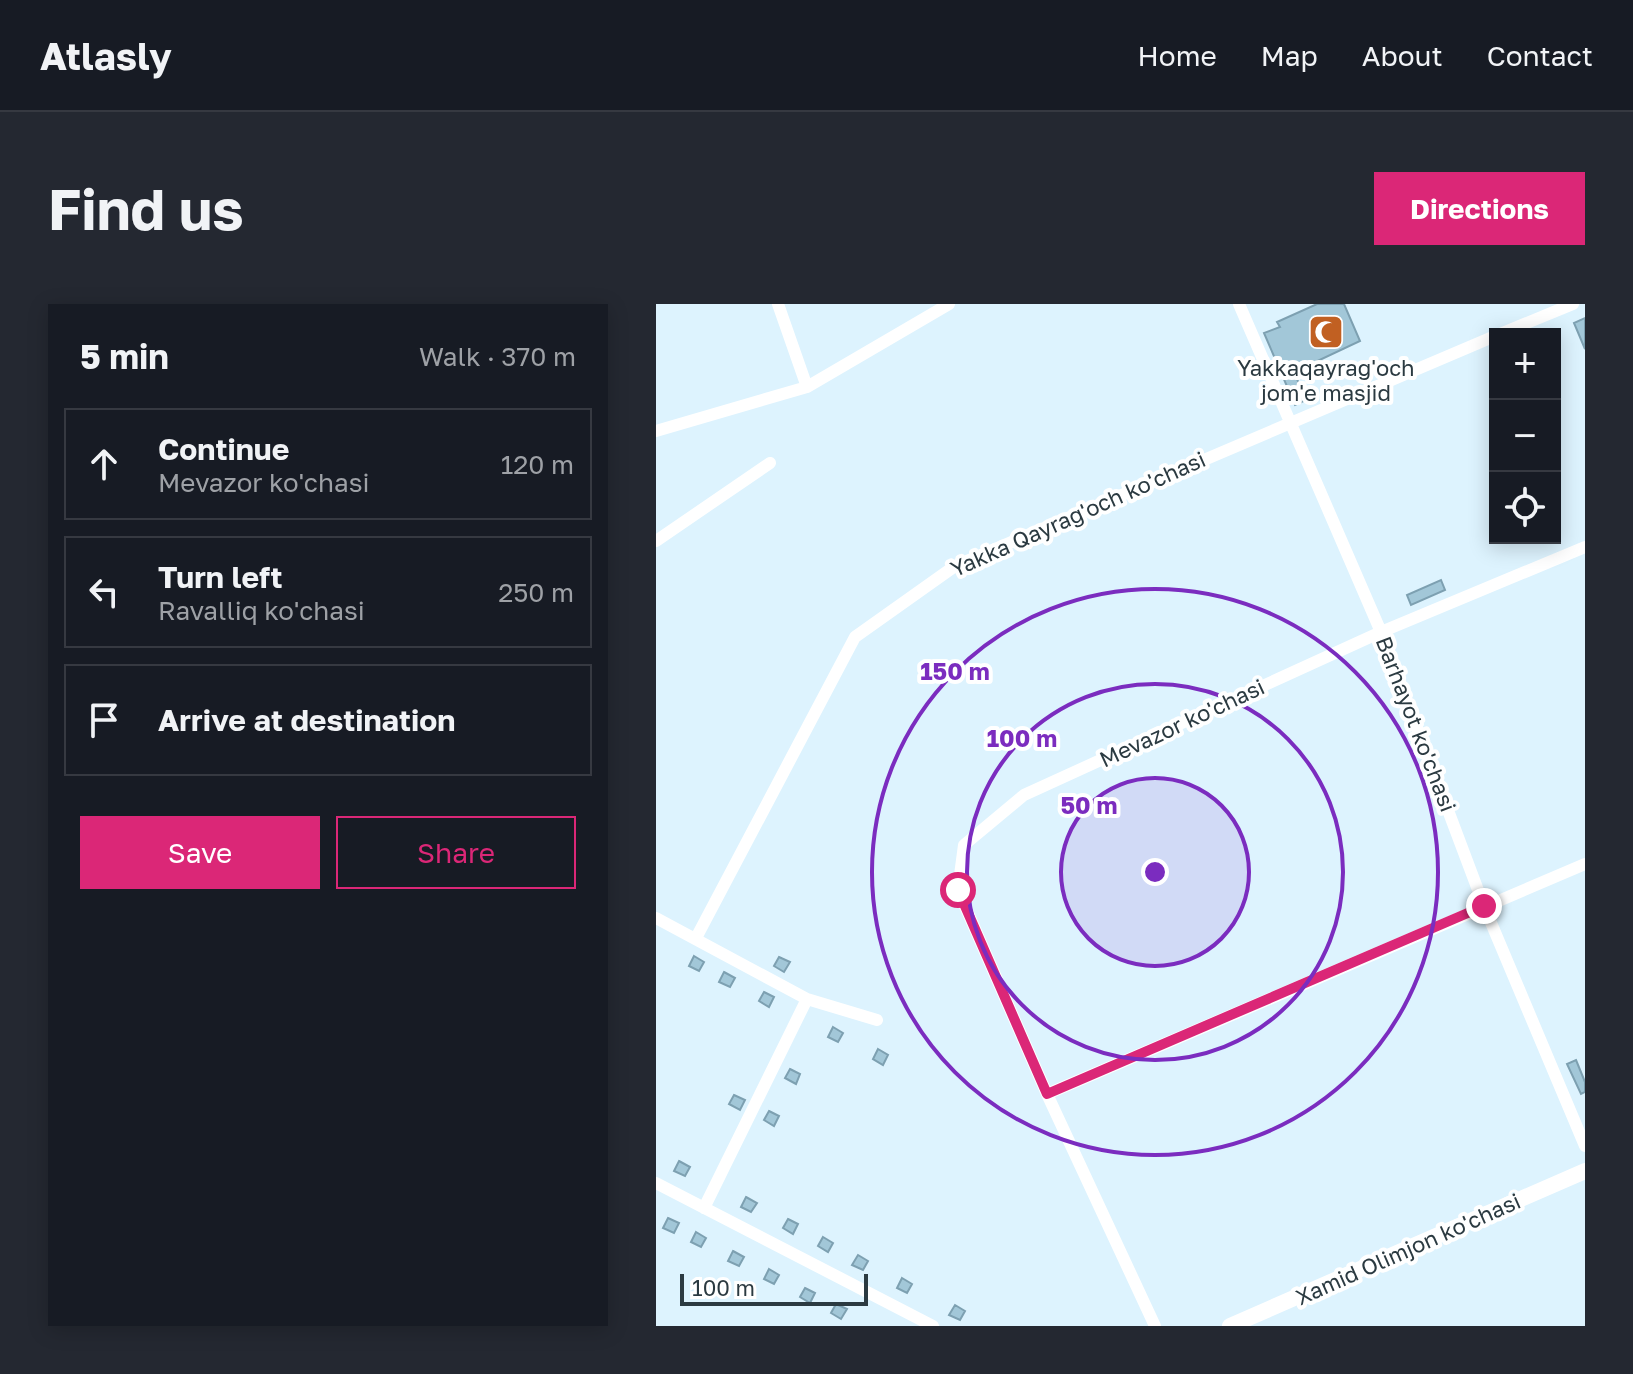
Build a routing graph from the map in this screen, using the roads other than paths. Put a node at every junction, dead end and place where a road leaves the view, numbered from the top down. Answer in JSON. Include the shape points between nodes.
{"nodes":[{"id":1,"x":778,"y":304,"type":"edge"},
{"id":2,"x":949,"y":304,"type":"edge"},
{"id":3,"x":1239,"y":304,"type":"edge"},
{"id":4,"x":1573,"y":304,"type":"edge"},
{"id":5,"x":1515,"y":328,"type":"edge"},
{"id":6,"x":1489,"y":339,"type":"edge"},
{"id":7,"x":807,"y":387,"type":"junction"},
{"id":8,"x":1289,"y":421,"type":"junction"},
{"id":9,"x":656,"y":431,"type":"edge"},
{"id":10,"x":770,"y":463,"type":"dead end"},
{"id":11,"x":656,"y":541,"type":"edge"},
{"id":12,"x":1585,"y":547,"type":"edge"},
{"id":13,"x":1381,"y":632,"type":"junction"},
{"id":14,"x":1585,"y":864,"type":"edge"},
{"id":15,"x":1484,"y":906,"type":"junction"},
{"id":16,"x":656,"y":918,"type":"edge"},
{"id":17,"x":696,"y":938,"type":"junction"},
{"id":18,"x":807,"y":999,"type":"junction"},
{"id":19,"x":877,"y":1020,"type":"dead end"},
{"id":20,"x":1047,"y":1094,"type":"junction"},
{"id":21,"x":1585,"y":1146,"type":"edge"},
{"id":22,"x":1585,"y":1171,"type":"edge"},
{"id":23,"x":656,"y":1183,"type":"edge"},
{"id":24,"x":704,"y":1208,"type":"junction"},
{"id":25,"x":933,"y":1326,"type":"edge"},
{"id":26,"x":1155,"y":1326,"type":"edge"},
{"id":27,"x":1230,"y":1326,"type":"edge"}],
"edges":[{"from":1,"to":7,"type":"street"},
{"from":2,"to":7,"type":"street"},
{"from":3,"to":8,"type":"street","name":"Barhayot ko'chasi"},
{"from":4,"to":5,"type":"street","name":"Yakka Qayrag'och ko'chasi"},
{"from":6,"to":8,"type":"street","name":"Yakka Qayrag'och ko'chasi"},
{"from":7,"to":9,"type":"street"},
{"from":8,"to":13,"type":"street","name":"Barhayot ko'chasi"},
{"from":8,"to":17,"type":"street","name":"Yakka Qayrag'och ko'chasi","via":[[955,566],[855,637]]},
{"from":10,"to":11,"type":"street"},
{"from":12,"to":13,"type":"street","name":"Mevazor ko'chasi"},
{"from":13,"to":15,"type":"street","name":"Barhayot ko'chasi"},
{"from":13,"to":20,"type":"street","name":"Mevazor ko'chasi","via":[[1024,795],[964,845],[958,890]]},
{"from":14,"to":15,"type":"street"},
{"from":15,"to":20,"type":"street"},
{"from":15,"to":21,"type":"street","name":"Barhayot ko'chasi"},
{"from":16,"to":17,"type":"street"},
{"from":17,"to":18,"type":"street"},
{"from":18,"to":19,"type":"street"},
{"from":18,"to":24,"type":"street"},
{"from":20,"to":26,"type":"street","name":"Mevazor ko'chasi"},
{"from":22,"to":27,"type":"main road","name":"Xamid Olimjon ko'chasi"},
{"from":23,"to":24,"type":"street"},
{"from":24,"to":25,"type":"street"}]}
